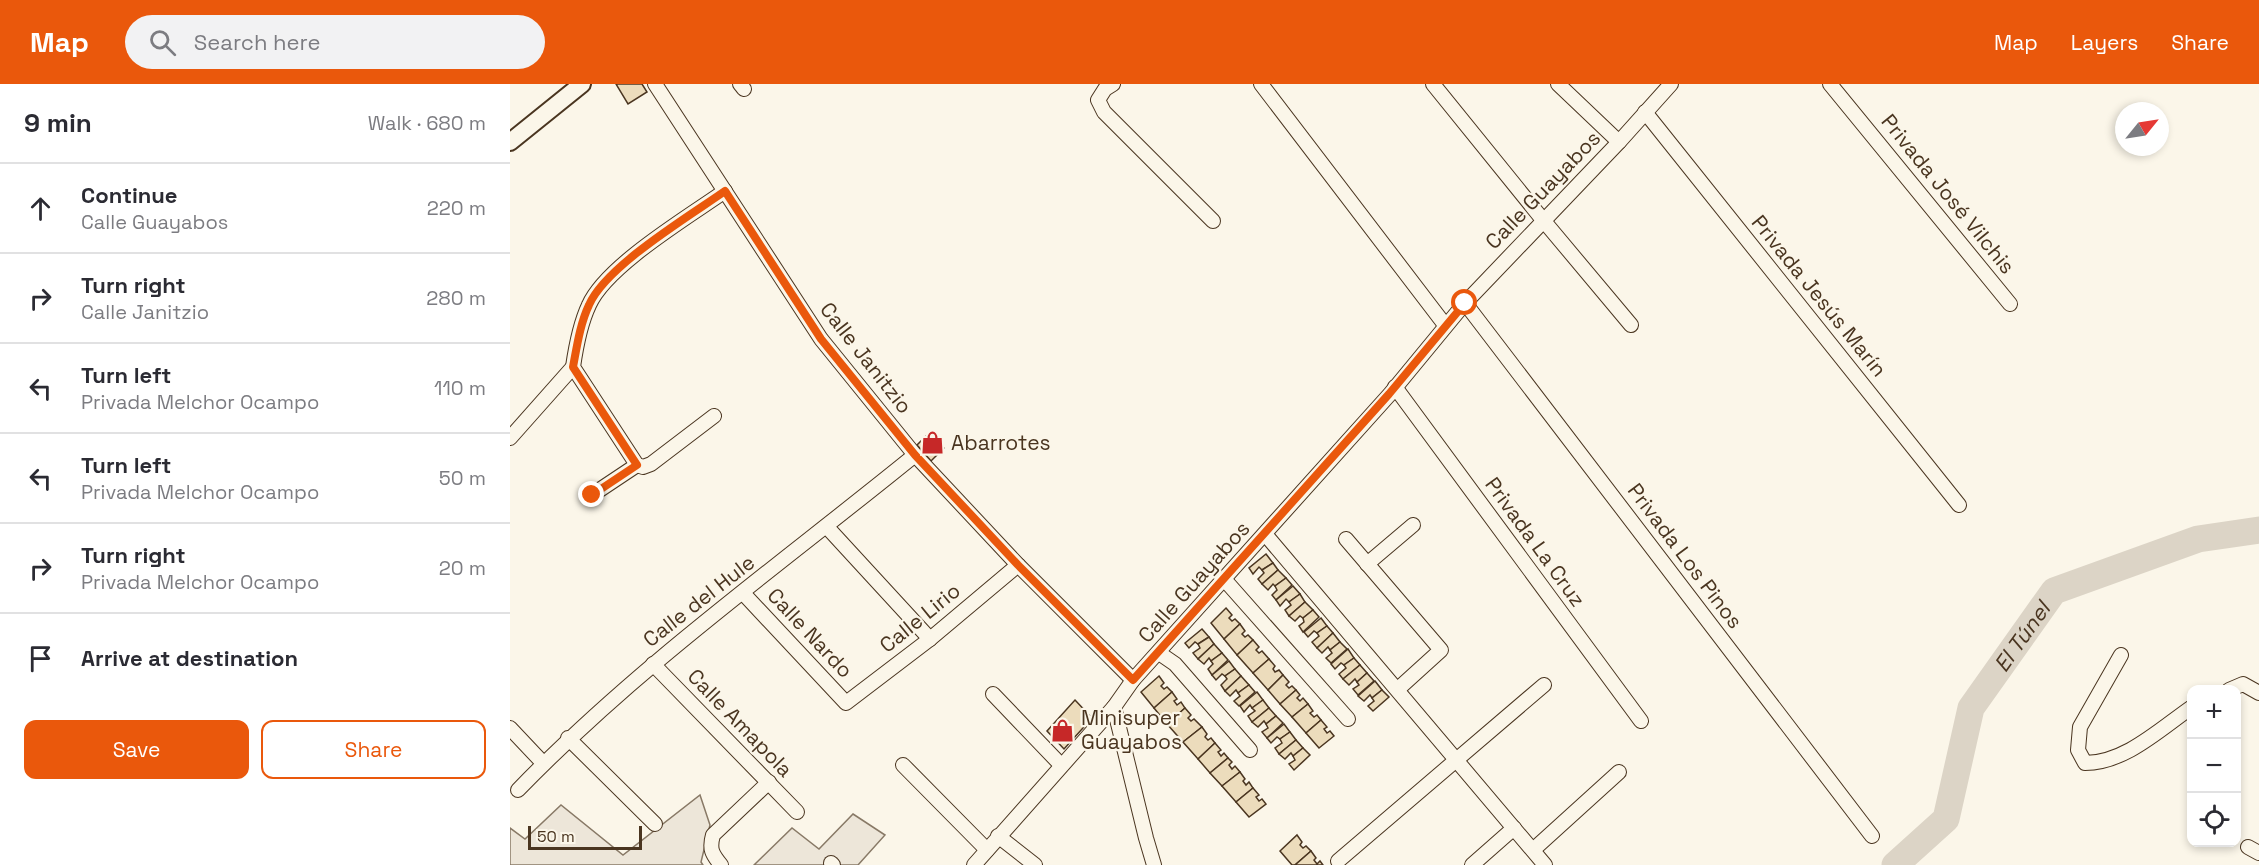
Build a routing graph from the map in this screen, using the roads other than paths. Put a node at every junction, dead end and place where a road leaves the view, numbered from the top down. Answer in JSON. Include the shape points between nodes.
{"nodes":[{"id":1,"x":582,"y":84,"type":"edge"},
{"id":2,"x":655,"y":84,"type":"edge"},
{"id":3,"x":1113,"y":84,"type":"edge"},
{"id":4,"x":1261,"y":84,"type":"edge"},
{"id":5,"x":1433,"y":84,"type":"edge"},
{"id":6,"x":1558,"y":84,"type":"edge"},
{"id":7,"x":1671,"y":84,"type":"edge"},
{"id":8,"x":1830,"y":84,"type":"edge"},
{"id":9,"x":1646,"y":112,"type":"junction"},
{"id":10,"x":510,"y":142,"type":"edge"},
{"id":11,"x":1619,"y":142,"type":"junction"},
{"id":12,"x":725,"y":191,"type":"junction"},
{"id":13,"x":1213,"y":220,"type":"dead end"},
{"id":14,"x":1543,"y":220,"type":"junction"},
{"id":15,"x":1465,"y":303,"type":"junction"},
{"id":16,"x":2010,"y":304,"type":"dead end"},
{"id":17,"x":1445,"y":325,"type":"junction"},
{"id":18,"x":1631,"y":325,"type":"dead end"},
{"id":19,"x":573,"y":367,"type":"junction"},
{"id":20,"x":1395,"y":387,"type":"junction"},
{"id":21,"x":714,"y":416,"type":"dead end"},
{"id":22,"x":510,"y":438,"type":"edge"},
{"id":23,"x":915,"y":455,"type":"junction"},
{"id":24,"x":637,"y":465,"type":"junction"},
{"id":25,"x":592,"y":495,"type":"dead end"},
{"id":26,"x":1959,"y":505,"type":"dead end"},
{"id":27,"x":1413,"y":525,"type":"dead end"},
{"id":28,"x":827,"y":527,"type":"junction"},
{"id":29,"x":1265,"y":534,"type":"junction"},
{"id":30,"x":1346,"y":539,"type":"dead end"},
{"id":31,"x":1367,"y":564,"type":"junction"},
{"id":32,"x":1018,"y":565,"type":"junction"},
{"id":33,"x":1224,"y":579,"type":"junction"},
{"id":34,"x":743,"y":593,"type":"junction"},
{"id":35,"x":930,"y":639,"type":"junction"},
{"id":36,"x":1159,"y":653,"type":"junction"},
{"id":37,"x":2121,"y":655,"type":"dead end"},
{"id":38,"x":653,"y":664,"type":"junction"},
{"id":39,"x":1133,"y":680,"type":"junction"},
{"id":40,"x":1544,"y":685,"type":"dead end"},
{"id":41,"x":2240,"y":685,"type":"edge"},
{"id":42,"x":1398,"y":689,"type":"junction"},
{"id":43,"x":2259,"y":693,"type":"edge"},
{"id":44,"x":993,"y":694,"type":"dead end"},
{"id":45,"x":846,"y":703,"type":"joint"},
{"id":46,"x":1114,"y":706,"type":"junction"},
{"id":47,"x":2187,"y":710,"type":"edge"},
{"id":48,"x":1348,"y":719,"type":"dead end"},
{"id":49,"x":1641,"y":721,"type":"dead end"},
{"id":50,"x":510,"y":728,"type":"edge"},
{"id":51,"x":568,"y":738,"type":"junction"},
{"id":52,"x":1250,"y":750,"type":"dead end"},
{"id":53,"x":1456,"y":760,"type":"junction"},
{"id":54,"x":543,"y":763,"type":"junction"},
{"id":55,"x":903,"y":765,"type":"dead end"},
{"id":56,"x":1061,"y":765,"type":"junction"},
{"id":57,"x":1619,"y":772,"type":"dead end"},
{"id":58,"x":769,"y":782,"type":"junction"},
{"id":59,"x":518,"y":789,"type":"dead end"},
{"id":60,"x":797,"y":812,"type":"dead end"},
{"id":61,"x":655,"y":824,"type":"dead end"},
{"id":62,"x":1514,"y":828,"type":"junction"},
{"id":63,"x":998,"y":836,"type":"junction"},
{"id":64,"x":1872,"y":836,"type":"dead end"},
{"id":65,"x":987,"y":850,"type":"junction"},
{"id":66,"x":1533,"y":850,"type":"junction"},
{"id":67,"x":1338,"y":861,"type":"dead end"},
{"id":68,"x":721,"y":865,"type":"edge"},
{"id":69,"x":974,"y":865,"type":"edge"},
{"id":70,"x":1035,"y":865,"type":"edge"},
{"id":71,"x":1154,"y":865,"type":"edge"},
{"id":72,"x":1472,"y":865,"type":"edge"},
{"id":73,"x":1545,"y":865,"type":"edge"}],
"edges":[{"from":1,"to":10,"type":"street"},
{"from":2,"to":12,"type":"street","name":"Calle Janitzio"},
{"from":3,"to":13,"type":"street","via":[[1098,100],[1104,112]]},
{"from":4,"to":17,"type":"street"},
{"from":5,"to":14,"type":"street"},
{"from":6,"to":11,"type":"street"},
{"from":7,"to":9,"type":"street","name":"Calle Guayabos"},
{"from":8,"to":16,"type":"street","name":"Privada José Vilchis"},
{"from":9,"to":11,"type":"street","name":"Calle Guayabos"},
{"from":9,"to":26,"type":"street","name":"Privada Jesús Marín"},
{"from":11,"to":14,"type":"street","name":"Calle Guayabos"},
{"from":12,"to":19,"type":"street","via":[[616,269],[590,303]]},
{"from":12,"to":23,"type":"street","name":"Calle Janitzio","via":[[821,339]]},
{"from":14,"to":15,"type":"street","name":"Calle Guayabos"},
{"from":14,"to":18,"type":"street"},
{"from":15,"to":17,"type":"street","name":"Calle Guayabos"},
{"from":15,"to":64,"type":"street","name":"Privada Los Pinos"},
{"from":17,"to":20,"type":"street","name":"Calle Guayabos"},
{"from":19,"to":22,"type":"street"},
{"from":19,"to":24,"type":"street"},
{"from":20,"to":29,"type":"street","name":"Calle Guayabos"},
{"from":20,"to":49,"type":"street","name":"Privada La Cruz"},
{"from":21,"to":24,"type":"street","via":[[651,464]]},
{"from":23,"to":28,"type":"street","name":"Calle del Hule"},
{"from":23,"to":32,"type":"street","name":"Calle Janitzio"},
{"from":24,"to":25,"type":"street"},
{"from":27,"to":31,"type":"street"},
{"from":28,"to":34,"type":"street","name":"Calle del Hule"},
{"from":28,"to":35,"type":"street"},
{"from":29,"to":33,"type":"street","name":"Calle Guayabos"},
{"from":29,"to":42,"type":"street"},
{"from":30,"to":31,"type":"street"},
{"from":31,"to":42,"type":"street","via":[[1441,650]]},
{"from":32,"to":35,"type":"street","name":"Calle Lirio"},
{"from":32,"to":39,"type":"street","name":"Calle Janitzio"},
{"from":33,"to":36,"type":"street","name":"Calle Guayabos"},
{"from":33,"to":48,"type":"street"},
{"from":34,"to":38,"type":"street","name":"Calle del Hule"},
{"from":34,"to":45,"type":"street","name":"Calle Nardo"},
{"from":35,"to":45,"type":"street","name":"Calle Lirio"},
{"from":36,"to":39,"type":"street","name":"Calle Guayabos"},
{"from":36,"to":52,"type":"street","via":[[1175,664]]},
{"from":37,"to":47,"type":"street","via":[[2080,728],[2078,750],[2085,763],[2101,763],[2125,753]]},
{"from":38,"to":51,"type":"street","name":"Calle del Hule"},
{"from":38,"to":58,"type":"street","name":"Calle Amapola"},
{"from":39,"to":46,"type":"street","name":"Calle Guayabos"},
{"from":40,"to":53,"type":"street"},
{"from":41,"to":43,"type":"street"},
{"from":42,"to":53,"type":"street"},
{"from":44,"to":56,"type":"street"},
{"from":46,"to":56,"type":"street","name":"Calle Guayabos"},
{"from":46,"to":71,"type":"street"},
{"from":50,"to":54,"type":"street"},
{"from":51,"to":54,"type":"street","name":"Calle del Hule"},
{"from":51,"to":61,"type":"street"},
{"from":53,"to":62,"type":"street"},
{"from":53,"to":67,"type":"street"},
{"from":54,"to":59,"type":"street","name":"Calle del Hule"},
{"from":55,"to":65,"type":"street"},
{"from":56,"to":63,"type":"street","name":"Calle Guayabos"},
{"from":57,"to":66,"type":"street"},
{"from":58,"to":60,"type":"street","name":"Calle Amapola"},
{"from":58,"to":68,"type":"street","via":[[713,836],[712,854]]},
{"from":62,"to":66,"type":"street"},
{"from":62,"to":72,"type":"street"},
{"from":63,"to":65,"type":"street","name":"Calle Guayabos"},
{"from":63,"to":70,"type":"street"},
{"from":65,"to":69,"type":"street","name":"Calle Guayabos"},
{"from":66,"to":73,"type":"street"}]}
